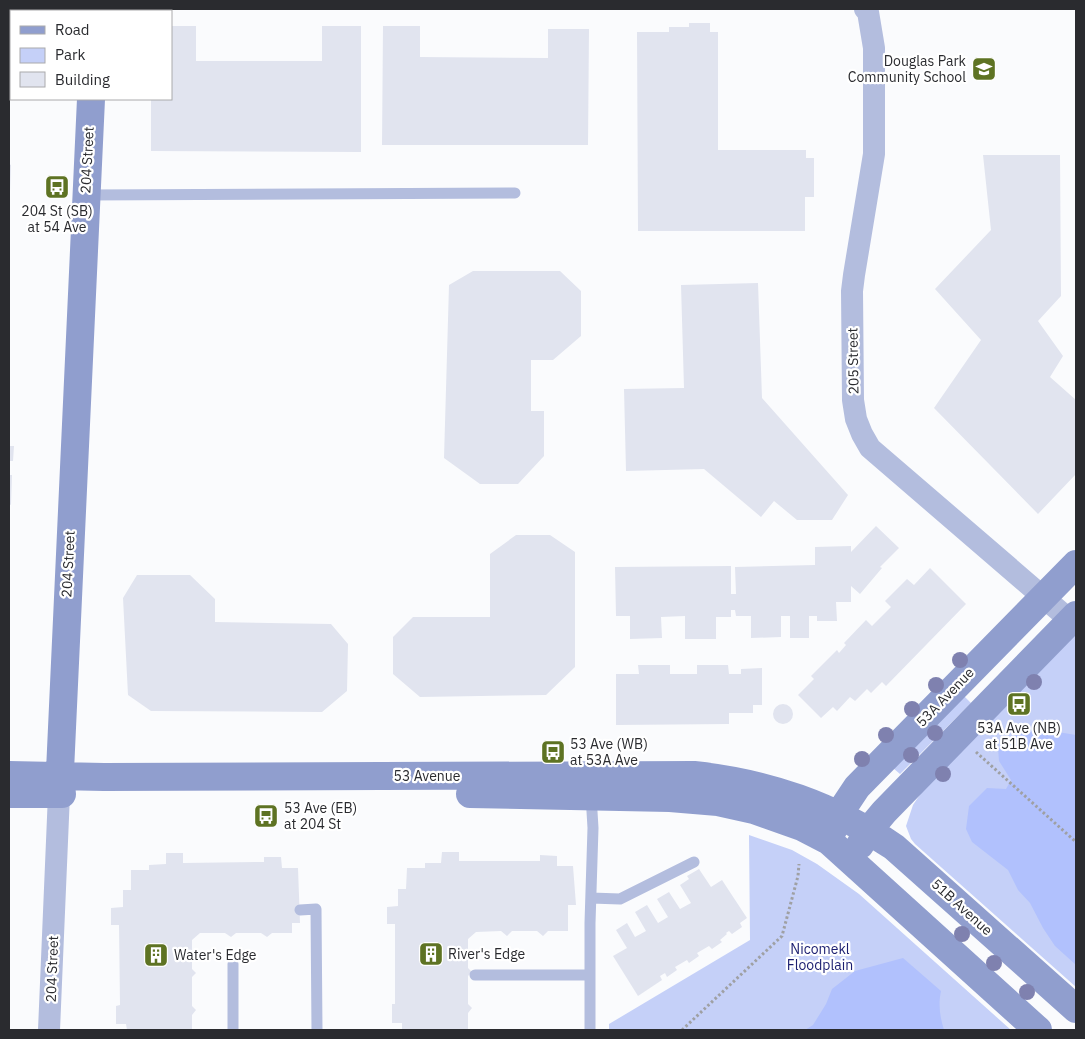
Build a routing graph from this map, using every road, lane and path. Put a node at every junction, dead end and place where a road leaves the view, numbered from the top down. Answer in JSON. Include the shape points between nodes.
{"nodes":[{"id":1,"x":865,"y":9,"type":"edge"},
{"id":2,"x":91,"y":100,"type":"edge"},
{"id":3,"x":514,"y":193,"type":"dead end"},
{"id":4,"x":86,"y":195,"type":"junction"},
{"id":5,"x":1076,"y":564,"type":"edge"},
{"id":6,"x":1044,"y":596,"type":"junction"},
{"id":7,"x":1074,"y":618,"type":"edge"},
{"id":8,"x":958,"y":737,"type":"junction"},
{"id":9,"x":60,"y":785,"type":"junction"},
{"id":10,"x":590,"y":786,"type":"junction"},
{"id":11,"x":12,"y":788,"type":"edge"},
{"id":12,"x":839,"y":814,"type":"junction"},
{"id":13,"x":869,"y":830,"type":"junction"},
{"id":14,"x":829,"y":841,"type":"junction"},
{"id":15,"x":1076,"y":842,"type":"edge"},
{"id":16,"x":851,"y":860,"type":"junction"},
{"id":17,"x":694,"y":862,"type":"dead end"},
{"id":18,"x":799,"y":864,"type":"dead end"},
{"id":19,"x":590,"y":898,"type":"junction"},
{"id":20,"x":300,"y":910,"type":"dead end"},
{"id":21,"x":233,"y":964,"type":"dead end"},
{"id":22,"x":590,"y":975,"type":"junction"},
{"id":23,"x":475,"y":976,"type":"dead end"},
{"id":24,"x":1076,"y":1009,"type":"edge"},
{"id":25,"x":49,"y":1030,"type":"edge"},
{"id":26,"x":233,"y":1030,"type":"edge"},
{"id":27,"x":317,"y":1030,"type":"edge"},
{"id":28,"x":590,"y":1030,"type":"edge"},
{"id":29,"x":682,"y":1030,"type":"edge"},
{"id":30,"x":1038,"y":1030,"type":"edge"}],
"edges":[{"from":1,"to":6,"type":"street","name":"205 Street","via":[[874,48],[875,135],[872,173],[852,291],[856,419],[870,448],[882,460]]},
{"from":2,"to":4,"type":"street","name":"204 Street"},
{"from":3,"to":4,"type":"lane"},
{"from":4,"to":9,"type":"street","name":"204 Street"},
{"from":5,"to":6,"type":"street","name":"53A Avenue"},
{"from":6,"to":7,"type":"street","name":"205 Street"},
{"from":6,"to":12,"type":"street","name":"53A Avenue","via":[[857,787]]},
{"from":7,"to":8,"type":"street"},
{"from":8,"to":13,"type":"street"},
{"from":8,"to":15,"type":"path"},
{"from":9,"to":10,"type":"street","name":"53 Avenue","via":[[439,793]]},
{"from":9,"to":11,"type":"street","name":"53 Avenue"},
{"from":9,"to":25,"type":"street","name":"204 Street"},
{"from":10,"to":12,"type":"street","name":"53 Avenue","via":[[694,775],[760,785]]},
{"from":10,"to":14,"type":"street","name":"53 Avenue","via":[[718,802],[754,810],[802,827]]},
{"from":10,"to":19,"type":"lane","via":[[593,828]]},
{"from":12,"to":13,"type":"street","name":"51B Avenue"},
{"from":12,"to":14,"type":"street","name":"53A Avenue"},
{"from":13,"to":16,"type":"street"},
{"from":13,"to":24,"type":"street","name":"51B Avenue","via":[[900,852]]},
{"from":14,"to":16,"type":"street"},
{"from":16,"to":30,"type":"street"},
{"from":17,"to":19,"type":"lane","via":[[620,899]]},
{"from":18,"to":29,"type":"path","via":[[782,936]]},
{"from":19,"to":22,"type":"lane"},
{"from":20,"to":27,"type":"lane","via":[[316,910]]},
{"from":21,"to":26,"type":"lane"},
{"from":22,"to":23,"type":"lane"},
{"from":22,"to":28,"type":"lane"}]}
